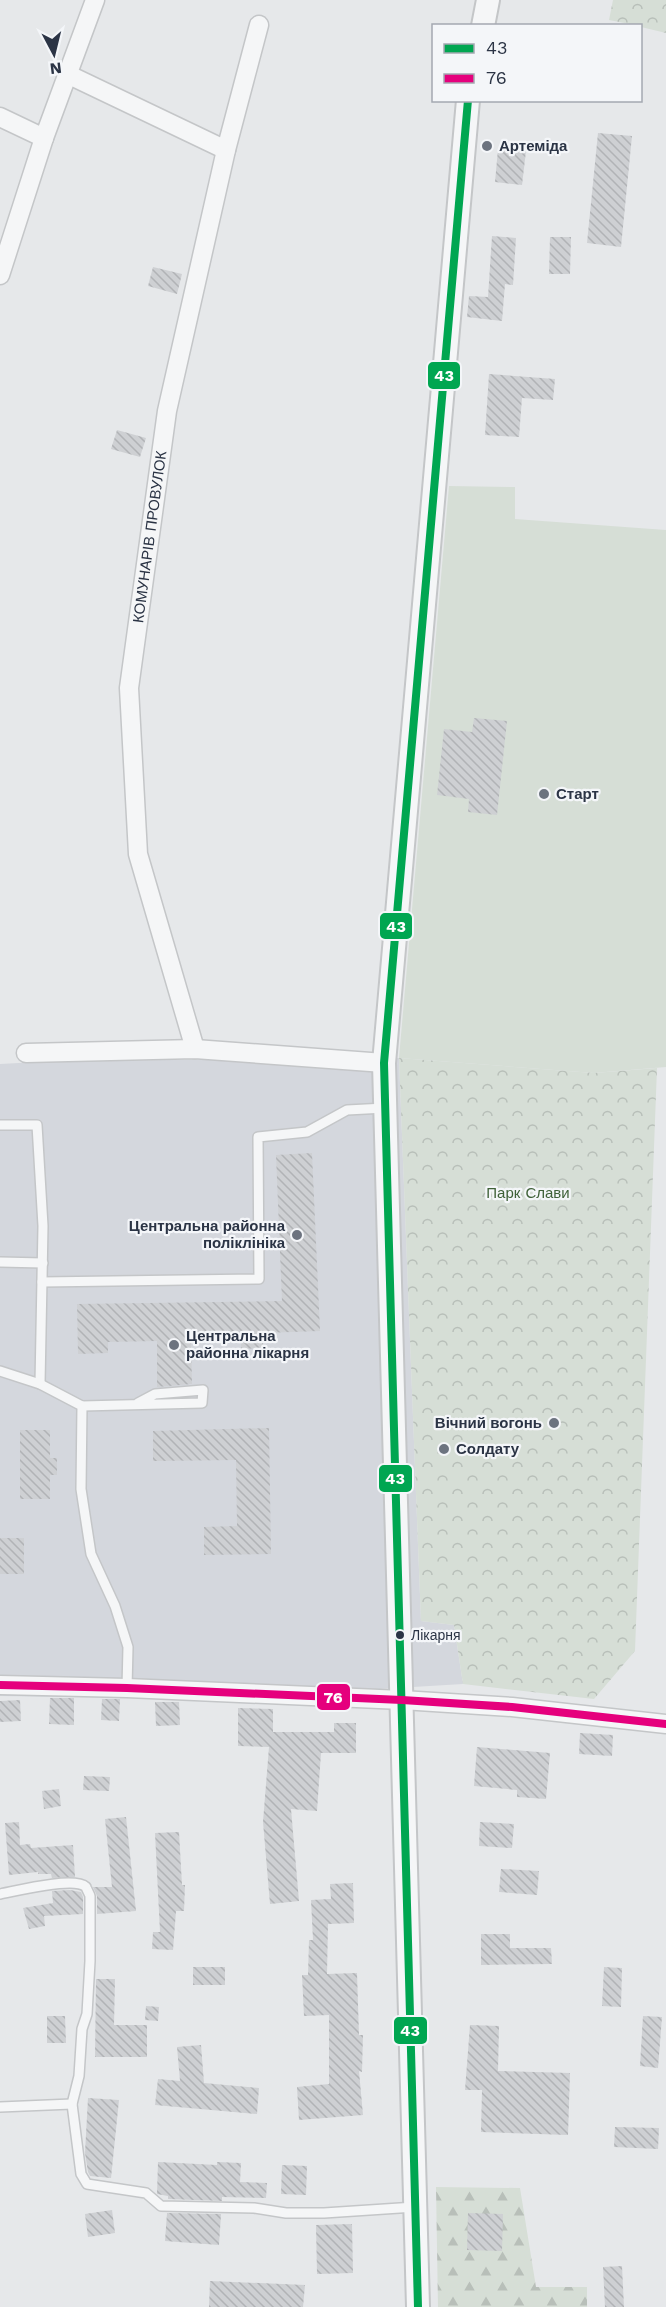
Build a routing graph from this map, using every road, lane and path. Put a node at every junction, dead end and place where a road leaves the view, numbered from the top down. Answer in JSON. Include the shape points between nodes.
{"nodes":[{"id":1,"x":94,"y":0,"type":"edge"},
{"id":2,"x":488,"y":0,"type":"edge"},
{"id":3,"x":483,"y":24,"type":"edge"},
{"id":4,"x":259,"y":25,"type":"dead end"},
{"id":5,"x":68,"y":74,"type":"junction"},
{"id":6,"x":468,"y":102,"type":"edge"},
{"id":7,"x":0,"y":117,"type":"edge"},
{"id":8,"x":44,"y":138,"type":"junction"},
{"id":9,"x":226,"y":150,"type":"junction"},
{"id":10,"x":0,"y":275,"type":"edge"},
{"id":11,"x":195,"y":1049,"type":"junction"},
{"id":12,"x":26,"y":1053,"type":"dead end"},
{"id":13,"x":384,"y":1063,"type":"junction"},
{"id":14,"x":385,"y":1108,"type":"junction"},
{"id":15,"x":0,"y":1125,"type":"edge"},
{"id":16,"x":0,"y":1262,"type":"edge"},
{"id":17,"x":42,"y":1263,"type":"junction"},
{"id":18,"x":42,"y":1282,"type":"junction"},
{"id":19,"x":0,"y":1371,"type":"edge"},
{"id":20,"x":40,"y":1384,"type":"junction"},
{"id":21,"x":138,"y":1403,"type":"junction"},
{"id":22,"x":82,"y":1406,"type":"junction"},
{"id":23,"x":0,"y":1685,"type":"edge"},
{"id":24,"x":127,"y":1688,"type":"junction"},
{"id":25,"x":402,"y":1700,"type":"junction"},
{"id":26,"x":666,"y":1724,"type":"edge"},
{"id":27,"x":0,"y":1894,"type":"edge"},
{"id":28,"x":72,"y":2104,"type":"junction"},
{"id":29,"x":0,"y":2107,"type":"edge"},
{"id":30,"x":415,"y":2207,"type":"junction"},
{"id":31,"x":418,"y":2307,"type":"edge"}],
"edges":[{"from":1,"to":5,"type":"street"},
{"from":2,"to":3,"type":"street"},
{"from":4,"to":9,"type":"street","name":"КОМУНАРІВ ПРОВУЛОК"},
{"from":5,"to":8,"type":"street"},
{"from":5,"to":9,"type":"street"},
{"from":6,"to":13,"type":"street"},
{"from":7,"to":8,"type":"street"},
{"from":8,"to":10,"type":"street"},
{"from":9,"to":11,"type":"street","name":"КОМУНАРІВ ПРОВУЛОК","via":[[167,411],[129,688],[138,854]]},
{"from":11,"to":12,"type":"street"},
{"from":11,"to":13,"type":"street"},
{"from":13,"to":14,"type":"street"},
{"from":14,"to":18,"type":"lane","via":[[347,1110],[307,1132],[258,1137],[259,1279]]},
{"from":14,"to":25,"type":"street"},
{"from":15,"to":17,"type":"lane","via":[[37,1125]]},
{"from":16,"to":17,"type":"lane"},
{"from":17,"to":18,"type":"lane"},
{"from":18,"to":20,"type":"lane"},
{"from":19,"to":20,"type":"lane"},
{"from":20,"to":22,"type":"lane"},
{"from":21,"to":21,"type":"lane","via":[[202,1403],[203,1390],[155,1394]]},
{"from":21,"to":22,"type":"lane"},
{"from":22,"to":24,"type":"lane","via":[[81,1489],[91,1554],[115,1606],[128,1647]]},
{"from":23,"to":24,"type":"street"},
{"from":24,"to":25,"type":"street"},
{"from":25,"to":26,"type":"street"},
{"from":25,"to":30,"type":"street"},
{"from":27,"to":28,"type":"lane","via":[[78,1883],[86,1887],[90,1896],[87,2014]]},
{"from":28,"to":29,"type":"lane"},
{"from":28,"to":30,"type":"lane","via":[[87,2184],[146,2193],[161,2206],[254,2208],[286,2213]]},
{"from":30,"to":31,"type":"street"}]}
